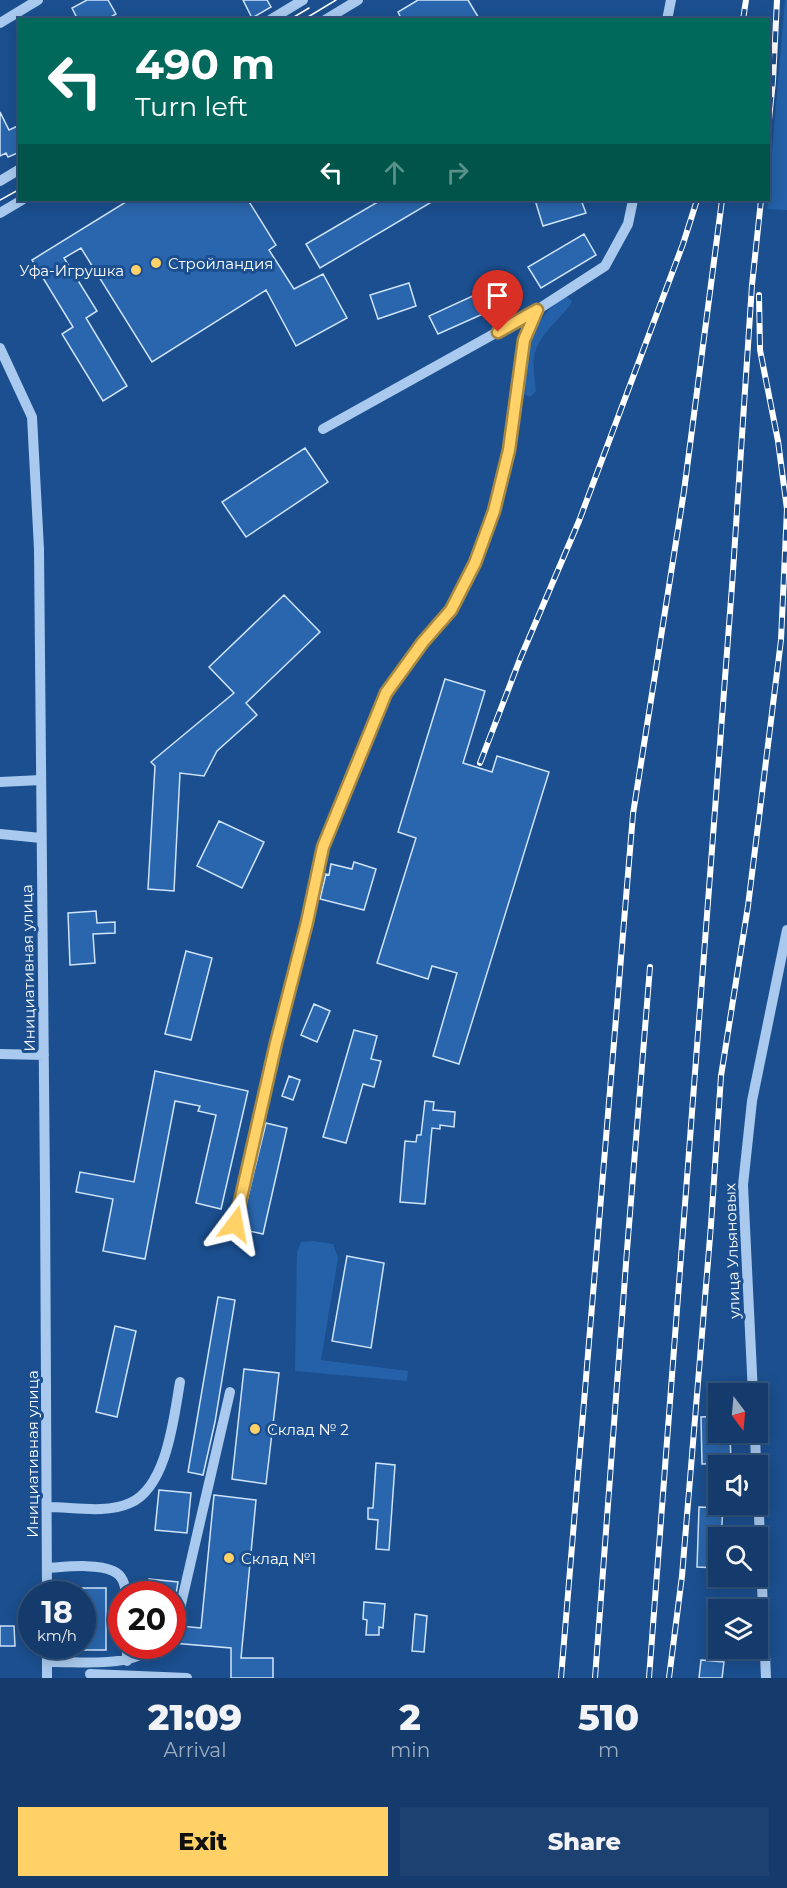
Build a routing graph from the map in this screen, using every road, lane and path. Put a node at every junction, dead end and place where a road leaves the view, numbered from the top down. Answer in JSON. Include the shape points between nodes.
{"nodes":[{"id":1,"x":38,"y":0,"type":"edge"},
{"id":2,"x":303,"y":0,"type":"edge"},
{"id":3,"x":358,"y":0,"type":"edge"},
{"id":4,"x":671,"y":0,"type":"edge"},
{"id":5,"x":273,"y":18,"type":"edge"},
{"id":6,"x":328,"y":18,"type":"edge"},
{"id":7,"x":668,"y":18,"type":"edge"},
{"id":8,"x":0,"y":22,"type":"edge"},
{"id":9,"x":18,"y":170,"type":"edge"},
{"id":10,"x":0,"y":181,"type":"edge"},
{"id":11,"x":20,"y":201,"type":"edge"},
{"id":12,"x":633,"y":201,"type":"edge"},
{"id":13,"x":0,"y":213,"type":"edge"},
{"id":14,"x":537,"y":310,"type":"junction"},
{"id":15,"x":0,"y":348,"type":"edge"},
{"id":16,"x":323,"y":429,"type":"dead end"},
{"id":17,"x":40,"y":780,"type":"junction"},
{"id":18,"x":0,"y":782,"type":"edge"},
{"id":19,"x":0,"y":834,"type":"edge"},
{"id":20,"x":41,"y":838,"type":"junction"},
{"id":21,"x":787,"y":930,"type":"edge"},
{"id":22,"x":0,"y":1054,"type":"edge"},
{"id":23,"x":44,"y":1055,"type":"junction"},
{"id":24,"x":235,"y":1224,"type":"dead end"},
{"id":25,"x":180,"y":1382,"type":"dead end"},
{"id":26,"x":752,"y":1383,"type":"edge"},
{"id":27,"x":230,"y":1392,"type":"dead end"},
{"id":28,"x":47,"y":1507,"type":"junction"},
{"id":29,"x":759,"y":1515,"type":"edge"},
{"id":30,"x":47,"y":1568,"type":"junction"},
{"id":31,"x":47,"y":1581,"type":"edge"},
{"id":32,"x":123,"y":1581,"type":"edge"},
{"id":33,"x":186,"y":1583,"type":"edge"},
{"id":34,"x":132,"y":1659,"type":"edge"},
{"id":35,"x":127,"y":1661,"type":"joint"},
{"id":36,"x":47,"y":1662,"type":"joint"},
{"id":37,"x":90,"y":1674,"type":"dead end"},
{"id":38,"x":47,"y":1678,"type":"edge"},
{"id":39,"x":187,"y":1678,"type":"edge"},
{"id":40,"x":766,"y":1678,"type":"edge"}],
"edges":[{"from":1,"to":8,"type":"street"},
{"from":2,"to":5,"type":"street"},
{"from":3,"to":6,"type":"street"},
{"from":4,"to":7,"type":"street"},
{"from":9,"to":10,"type":"street"},
{"from":11,"to":13,"type":"street"},
{"from":12,"to":14,"type":"street","via":[[628,224],[605,266]]},
{"from":14,"to":16,"type":"street"},
{"from":14,"to":24,"type":"street","via":[[524,340],[509,450],[494,511],[475,563],[451,610],[386,693],[323,847]]},
{"from":15,"to":17,"type":"street","name":"Инициативная улица","via":[[32,417],[39,549]]},
{"from":17,"to":18,"type":"street"},
{"from":17,"to":20,"type":"street","name":"Инициативная улица"},
{"from":19,"to":20,"type":"street"},
{"from":20,"to":23,"type":"street","name":"Инициативная улица"},
{"from":21,"to":26,"type":"street","name":"улица Ульяновых","via":[[752,1101],[743,1185]]},
{"from":22,"to":23,"type":"street"},
{"from":23,"to":28,"type":"street","name":"Инициативная улица"},
{"from":25,"to":28,"type":"street","via":[[159,1471],[143,1493],[132,1503],[106,1508]]},
{"from":27,"to":33,"type":"street"},
{"from":28,"to":30,"type":"street","name":"Инициативная улица"},
{"from":29,"to":40,"type":"street"},
{"from":30,"to":31,"type":"street","name":"Инициативная улица"},
{"from":30,"to":32,"type":"street","via":[[90,1567],[113,1571]]},
{"from":34,"to":35,"type":"street"},
{"from":35,"to":36,"type":"street"},
{"from":36,"to":38,"type":"street"},
{"from":37,"to":39,"type":"street"}]}
